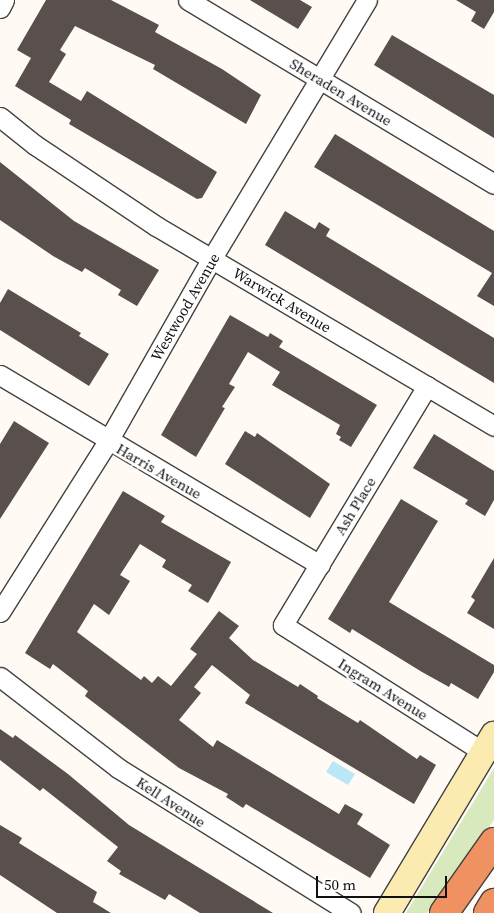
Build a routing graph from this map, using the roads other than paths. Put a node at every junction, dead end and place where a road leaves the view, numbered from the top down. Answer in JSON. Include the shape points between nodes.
{"nodes":[{"id":1,"x":4,"y":0,"type":"edge"},
{"id":2,"x":188,"y":0,"type":"edge"},
{"id":3,"x":367,"y":0,"type":"edge"},
{"id":4,"x":0,"y":8,"type":"edge"},
{"id":5,"x":320,"y":79,"type":"junction"},
{"id":6,"x":0,"y":117,"type":"edge"},
{"id":7,"x":494,"y":184,"type":"edge"},
{"id":8,"x":212,"y":258,"type":"junction"},
{"id":9,"x":0,"y":375,"type":"edge"},
{"id":10,"x":427,"y":386,"type":"junction"},
{"id":11,"x":494,"y":426,"type":"edge"},
{"id":12,"x":108,"y":441,"type":"junction"},
{"id":13,"x":320,"y":566,"type":"junction"},
{"id":14,"x":0,"y":612,"type":"edge"},
{"id":15,"x":283,"y":625,"type":"joint"},
{"id":16,"x":0,"y":677,"type":"edge"},
{"id":17,"x":489,"y":743,"type":"edge"},
{"id":18,"x":494,"y":842,"type":"edge"},
{"id":19,"x":494,"y":904,"type":"edge"},
{"id":20,"x":351,"y":913,"type":"edge"},
{"id":21,"x":387,"y":913,"type":"edge"},
{"id":22,"x":444,"y":913,"type":"edge"},
{"id":23,"x":488,"y":913,"type":"edge"}],
"edges":[{"from":1,"to":4,"type":"street"},
{"from":2,"to":5,"type":"street","name":"Sheraden Avenue"},
{"from":3,"to":5,"type":"street","name":"Westwood Avenue"},
{"from":5,"to":7,"type":"street","name":"Sheraden Avenue"},
{"from":5,"to":8,"type":"street","name":"Westwood Avenue"},
{"from":6,"to":8,"type":"street","name":"Warwick Avenue","via":[[100,189]]},
{"from":8,"to":10,"type":"street","name":"Warwick Avenue"},
{"from":8,"to":12,"type":"street","name":"Westwood Avenue"},
{"from":9,"to":12,"type":"street","name":"Harris Avenue"},
{"from":10,"to":11,"type":"street","name":"Warwick Avenue"},
{"from":10,"to":13,"type":"street","name":"Ash Place"},
{"from":12,"to":13,"type":"street","name":"Harris Avenue"},
{"from":12,"to":14,"type":"street","name":"Westwood Avenue"},
{"from":13,"to":15,"type":"street","name":"Ash Place"},
{"from":15,"to":17,"type":"street","name":"Ingram Avenue"},
{"from":16,"to":20,"type":"street","name":"Kell Avenue","via":[[118,768]]},
{"from":17,"to":21,"type":"main road"},
{"from":18,"to":22,"type":"highway"},
{"from":19,"to":23,"type":"highway"}]}
